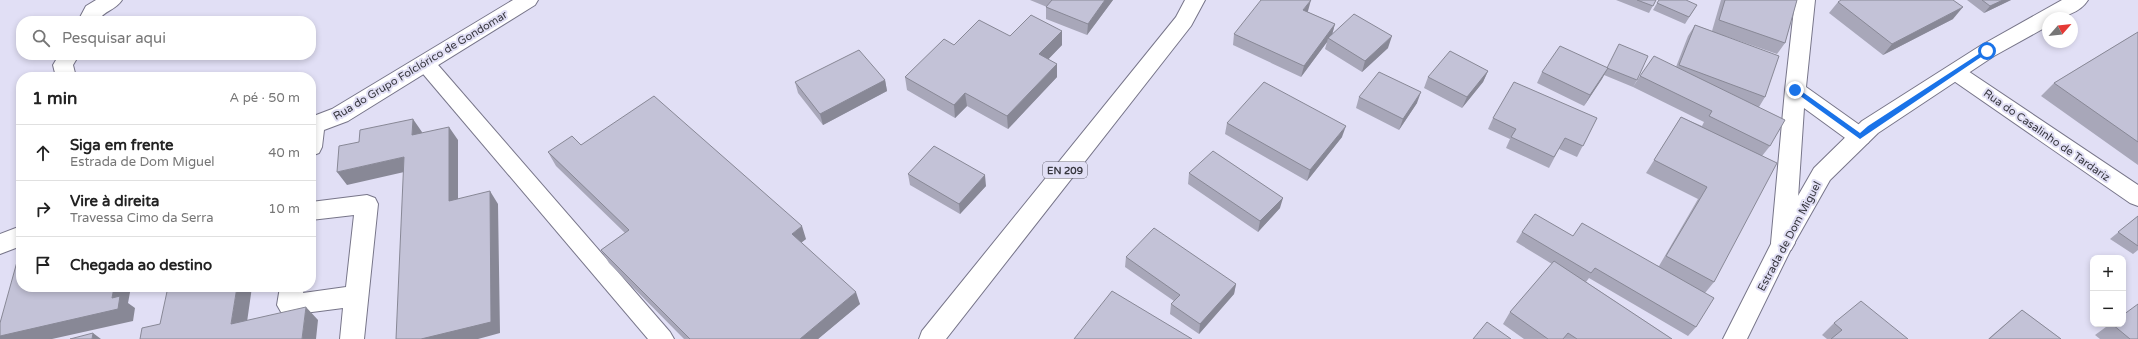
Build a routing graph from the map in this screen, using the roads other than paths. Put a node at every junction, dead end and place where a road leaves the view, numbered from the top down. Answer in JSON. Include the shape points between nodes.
{"nodes":[{"id":1,"x":112,"y":0,"type":"edge"},
{"id":2,"x":528,"y":0,"type":"edge"},
{"id":3,"x":1195,"y":0,"type":"edge"},
{"id":4,"x":1805,"y":0,"type":"edge"},
{"id":5,"x":2078,"y":0,"type":"edge"},
{"id":6,"x":90,"y":16,"type":"edge"},
{"id":7,"x":66,"y":60,"type":"edge"},
{"id":8,"x":425,"y":63,"type":"junction"},
{"id":9,"x":65,"y":72,"type":"edge"},
{"id":10,"x":1956,"y":72,"type":"junction"},
{"id":11,"x":1795,"y":90,"type":"junction"},
{"id":12,"x":316,"y":124,"type":"edge"},
{"id":13,"x":1860,"y":137,"type":"junction"},
{"id":14,"x":2138,"y":198,"type":"edge"},
{"id":15,"x":316,"y":210,"type":"edge"},
{"id":16,"x":1783,"y":243,"type":"junction"},
{"id":17,"x":291,"y":292,"type":"edge"},
{"id":18,"x":357,"y":296,"type":"junction"},
{"id":19,"x":352,"y":339,"type":"edge"},
{"id":20,"x":662,"y":339,"type":"edge"},
{"id":21,"x":931,"y":339,"type":"edge"},
{"id":22,"x":1735,"y":339,"type":"edge"}],
"edges":[{"from":1,"to":6,"type":"street","via":[[93,11]]},
{"from":2,"to":8,"type":"street","name":"Rua do Grupo Folclórico de Gondomar"},
{"from":3,"to":21,"type":"street","number":"EN 209","via":[[1184,20]]},
{"from":4,"to":11,"type":"street"},
{"from":5,"to":10,"type":"street","name":"Estrada de Dom Miguel","via":[[1987,51]]},
{"from":7,"to":9,"type":"street","via":[[63,65]]},
{"from":8,"to":12,"type":"street","name":"Rua do Grupo Folclórico de Gondomar","via":[[340,115]]},
{"from":8,"to":20,"type":"lane"},
{"from":10,"to":13,"type":"street","name":"Estrada de Dom Miguel","via":[[1870,127]]},
{"from":10,"to":14,"type":"street","name":"Rua do Casalinho de Tardariz"},
{"from":11,"to":13,"type":"street"},
{"from":11,"to":16,"type":"street"},
{"from":13,"to":16,"type":"street","name":"Estrada de Dom Miguel","via":[[1822,174]]},
{"from":15,"to":18,"type":"street","via":[[367,204]]},
{"from":16,"to":22,"type":"street","name":"Estrada de Dom Miguel"},
{"from":17,"to":18,"type":"street","via":[[289,305]]},
{"from":18,"to":19,"type":"street"}]}
